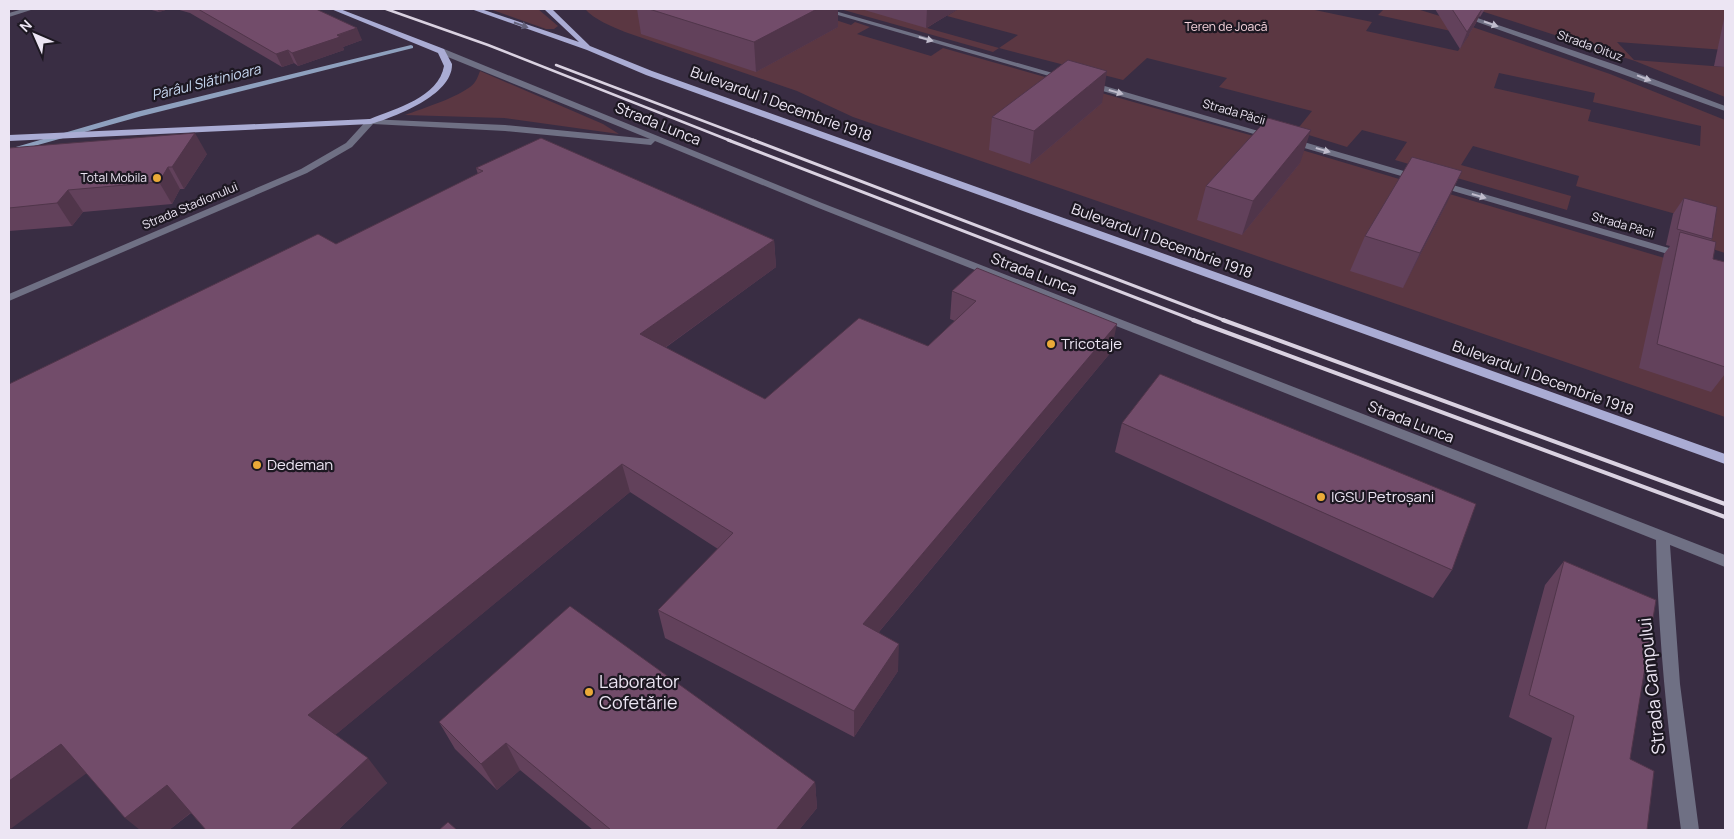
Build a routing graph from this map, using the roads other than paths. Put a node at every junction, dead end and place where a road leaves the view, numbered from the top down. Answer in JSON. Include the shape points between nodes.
{"nodes":[{"id":1,"x":30,"y":9,"type":"edge"},
{"id":2,"x":334,"y":9,"type":"edge"},
{"id":3,"x":475,"y":9,"type":"edge"},
{"id":4,"x":548,"y":9,"type":"edge"},
{"id":5,"x":821,"y":9,"type":"edge"},
{"id":6,"x":1445,"y":9,"type":"edge"},
{"id":7,"x":9,"y":15,"type":"edge"},
{"id":8,"x":590,"y":48,"type":"junction"},
{"id":9,"x":441,"y":51,"type":"junction"},
{"id":10,"x":1725,"y":109,"type":"edge"},
{"id":11,"x":371,"y":121,"type":"junction"},
{"id":12,"x":13,"y":138,"type":"edge"},
{"id":13,"x":666,"y":144,"type":"junction"},
{"id":14,"x":1687,"y":257,"type":"edge"},
{"id":15,"x":9,"y":298,"type":"edge"},
{"id":16,"x":1725,"y":459,"type":"edge"},
{"id":17,"x":1663,"y":537,"type":"junction"},
{"id":18,"x":1725,"y":561,"type":"edge"},
{"id":19,"x":1690,"y":830,"type":"edge"}],
"edges":[{"from":1,"to":7,"type":"street"},
{"from":2,"to":9,"type":"main road","name":"Strada Lunca"},
{"from":3,"to":8,"type":"main road","name":"Bulevardul 1 Decembrie 1918","one_way":true},
{"from":4,"to":8,"type":"main road","name":"Bulevardul 1 Decembrie 1918"},
{"from":5,"to":14,"type":"street","name":"Strada Păcii","one_way":true,"via":[[1351,158]]},
{"from":6,"to":10,"type":"street","name":"Strada Oituz","one_way":true},
{"from":8,"to":16,"type":"main road","name":"Bulevardul 1 Decembrie 1918","via":[[659,76]]},
{"from":9,"to":11,"type":"main road","via":[[448,68],[437,86],[415,103]]},
{"from":9,"to":13,"type":"street","name":"Strada Lunca"},
{"from":11,"to":12,"type":"main road"},
{"from":11,"to":13,"type":"street","via":[[505,128]]},
{"from":11,"to":15,"type":"street","name":"Strada Stadionului","via":[[360,137],[342,151],[304,171]]},
{"from":13,"to":17,"type":"street","name":"Strada Lunca"},
{"from":17,"to":18,"type":"street","name":"Strada Lunca"},
{"from":17,"to":19,"type":"street","name":"Strada Campului","via":[[1666,636]]}]}
